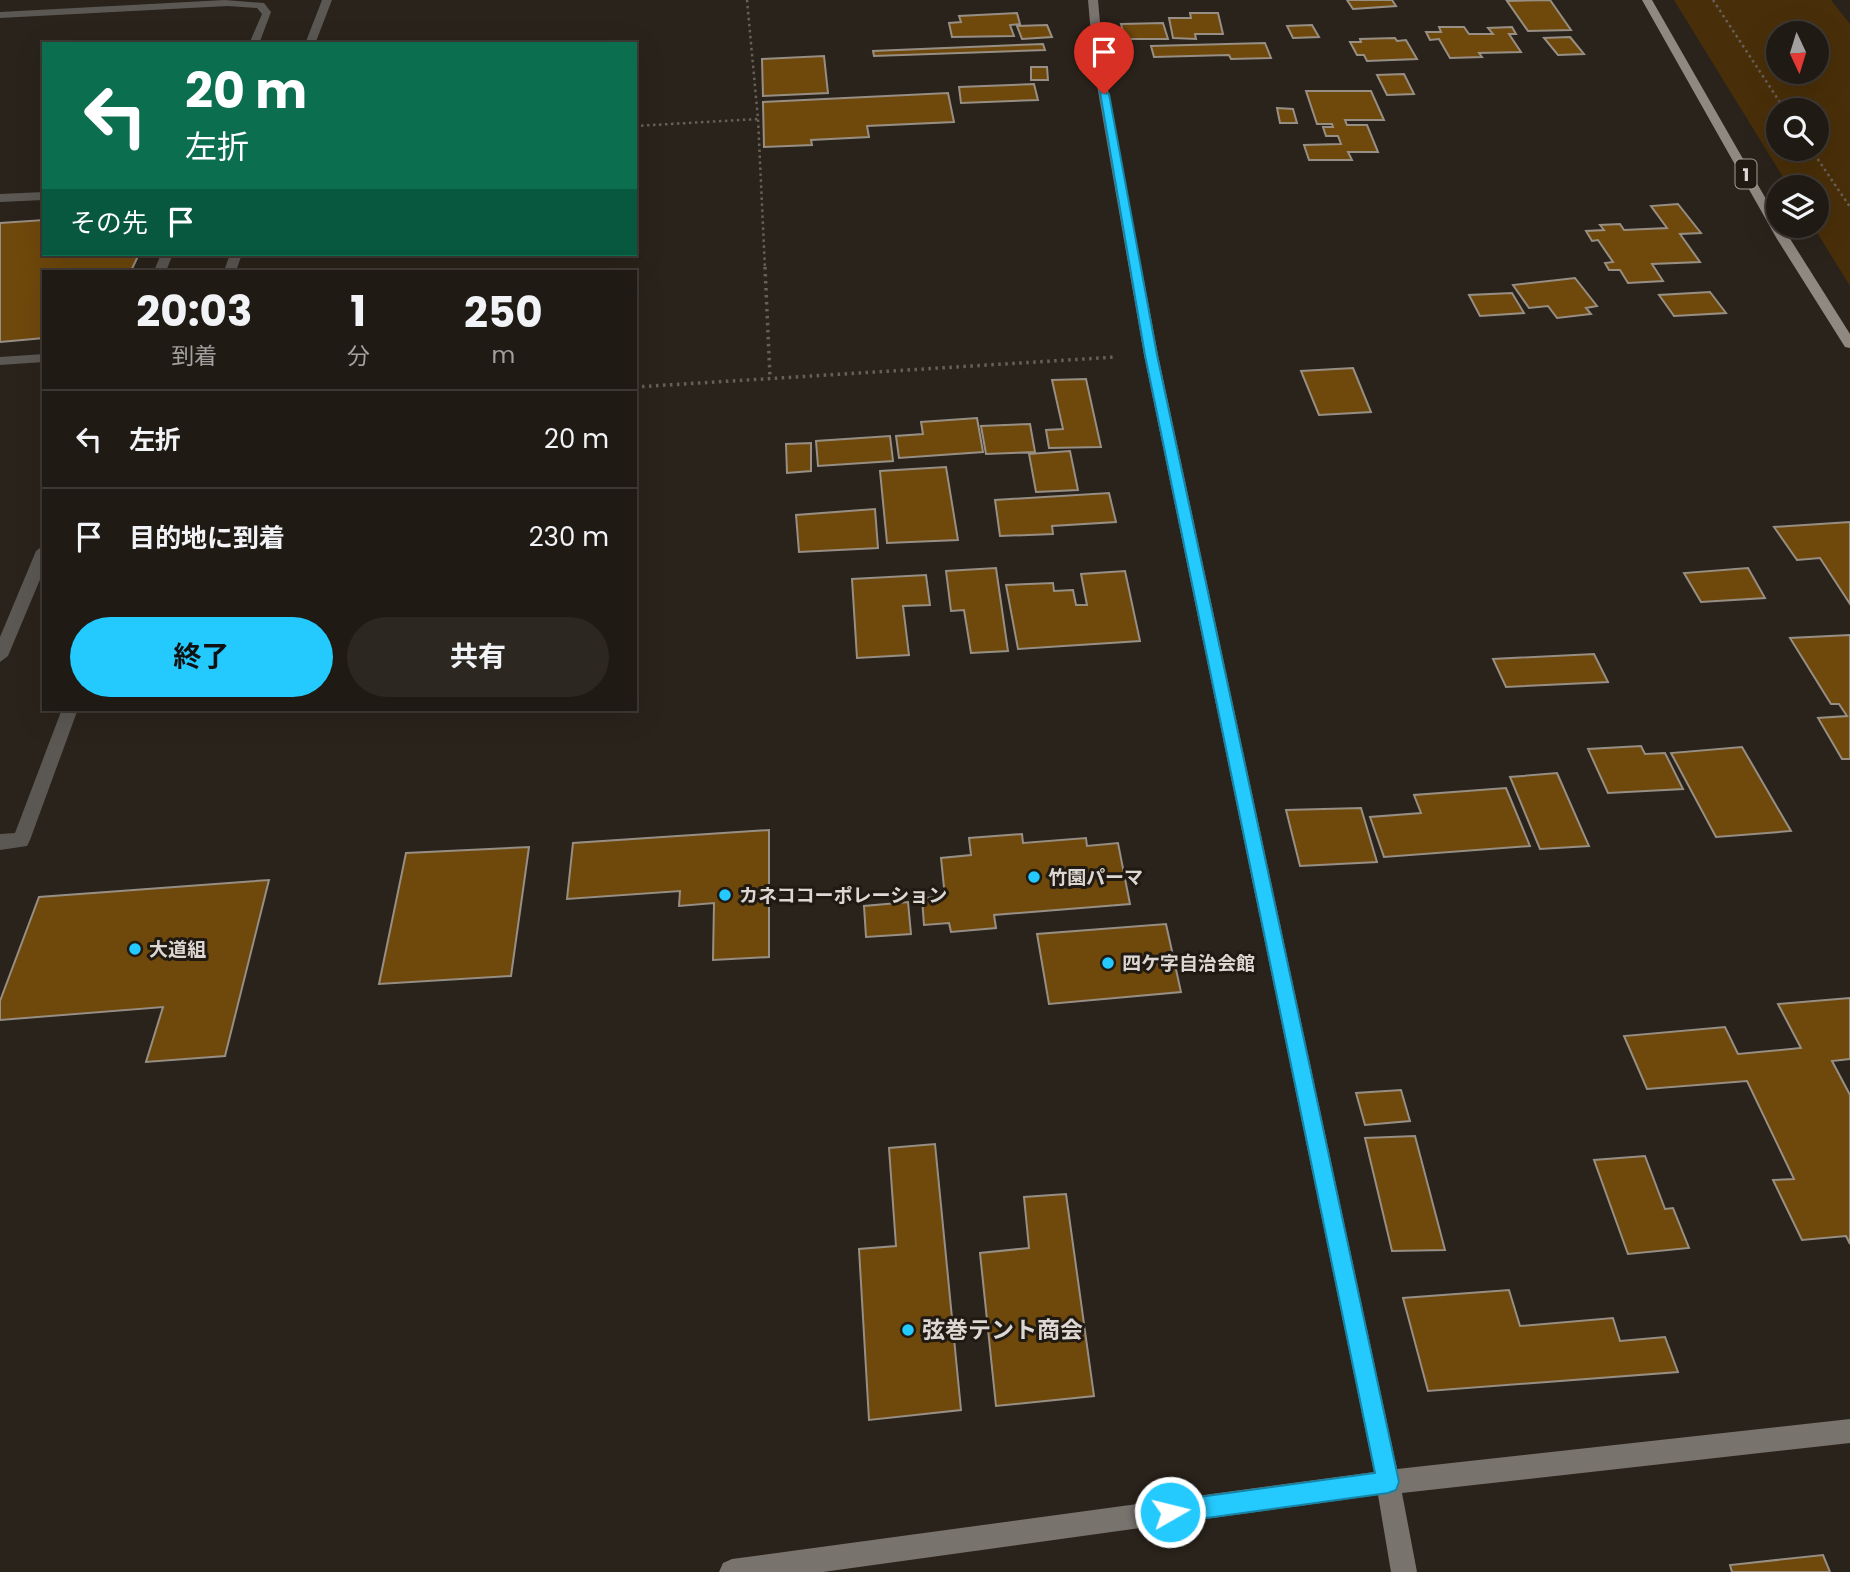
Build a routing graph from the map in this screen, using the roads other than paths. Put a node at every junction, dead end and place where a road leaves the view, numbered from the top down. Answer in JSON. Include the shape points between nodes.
{"nodes":[{"id":1,"x":327,"y":0,"type":"edge"},
{"id":2,"x":1093,"y":0,"type":"edge"},
{"id":3,"x":1647,"y":0,"type":"edge"},
{"id":4,"x":229,"y":2,"type":"edge"},
{"id":5,"x":0,"y":15,"type":"edge"},
{"id":6,"x":255,"y":42,"type":"edge"},
{"id":7,"x":311,"y":42,"type":"edge"},
{"id":8,"x":42,"y":196,"type":"edge"},
{"id":9,"x":0,"y":198,"type":"edge"},
{"id":10,"x":1850,"y":344,"type":"edge"},
{"id":11,"x":42,"y":358,"type":"edge"},
{"id":12,"x":0,"y":361,"type":"edge"},
{"id":13,"x":42,"y":556,"type":"edge"},
{"id":14,"x":0,"y":656,"type":"edge"},
{"id":15,"x":69,"y":711,"type":"edge"},
{"id":16,"x":0,"y":842,"type":"edge"},
{"id":17,"x":1850,"y":1431,"type":"edge"},
{"id":18,"x":1388,"y":1482,"type":"junction"},
{"id":19,"x":732,"y":1572,"type":"edge"},
{"id":20,"x":1404,"y":1572,"type":"edge"}],
"edges":[{"from":1,"to":7,"type":"street"},
{"from":2,"to":18,"type":"street","via":[[1099,68],[1151,355]]},
{"from":3,"to":10,"type":"main road","number":"1","via":[[1783,239]]},
{"from":4,"to":5,"type":"street"},
{"from":4,"to":6,"type":"street","via":[[260,5],[267,14]]},
{"from":8,"to":9,"type":"street"},
{"from":11,"to":12,"type":"street"},
{"from":13,"to":14,"type":"street"},
{"from":15,"to":16,"type":"street","via":[[21,840]]},
{"from":17,"to":18,"type":"street"},
{"from":18,"to":19,"type":"street"},
{"from":18,"to":20,"type":"street"}]}
